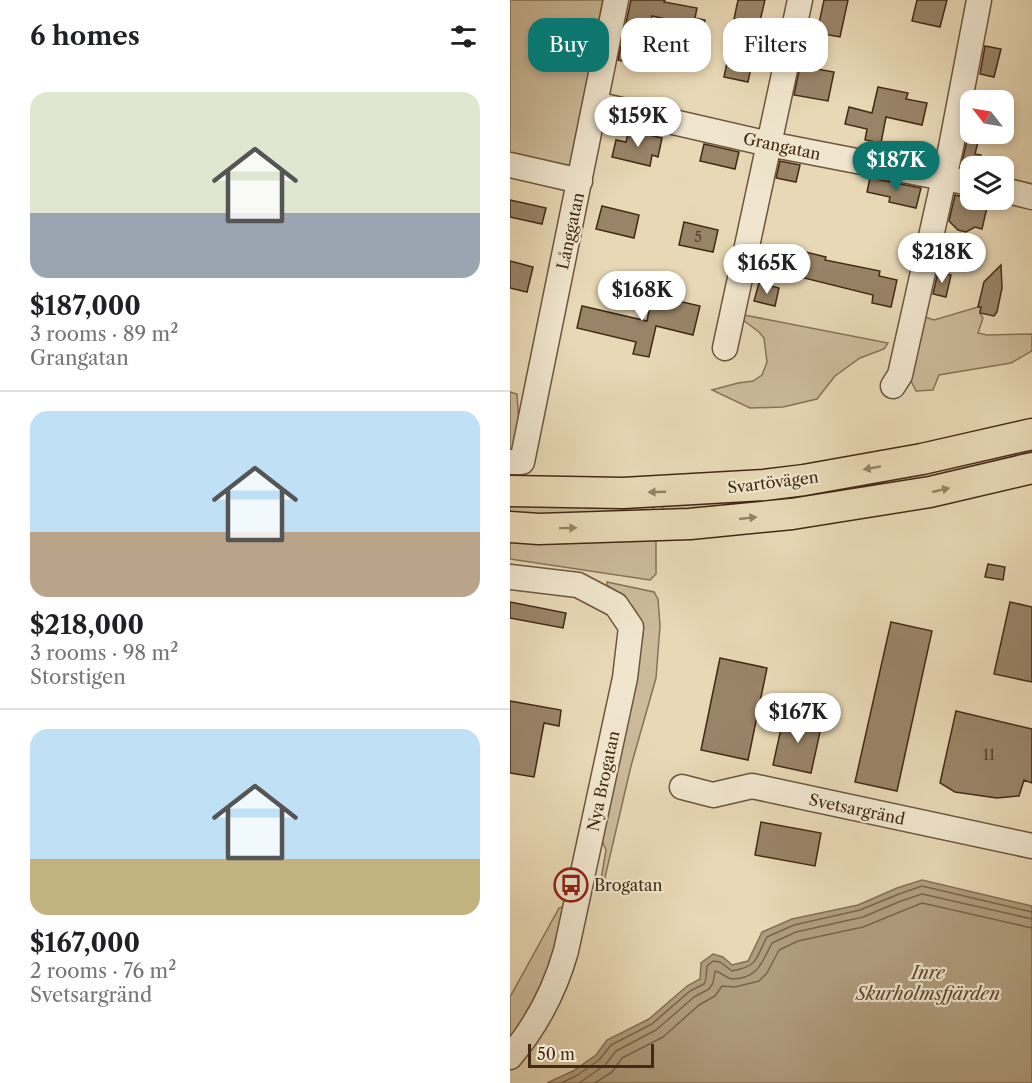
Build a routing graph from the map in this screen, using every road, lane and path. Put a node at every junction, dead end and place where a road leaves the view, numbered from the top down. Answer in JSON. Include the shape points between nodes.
{"nodes":[{"id":1,"x":616,"y":0,"type":"edge"},
{"id":2,"x":800,"y":0,"type":"edge"},
{"id":3,"x":979,"y":0,"type":"edge"},
{"id":4,"x":595,"y":105,"type":"junction"},
{"id":5,"x":769,"y":144,"type":"junction"},
{"id":6,"x":510,"y":165,"type":"edge"},
{"id":7,"x":945,"y":177,"type":"junction"},
{"id":8,"x":580,"y":181,"type":"junction"},
{"id":9,"x":960,"y":181,"type":"edge"},
{"id":10,"x":1014,"y":192,"type":"edge"},
{"id":11,"x":1032,"y":197,"type":"edge"},
{"id":12,"x":725,"y":348,"type":"dead end"},
{"id":13,"x":893,"y":386,"type":"dead end"},
{"id":14,"x":1032,"y":434,"type":"edge"},
{"id":15,"x":516,"y":462,"type":"edge"},
{"id":16,"x":1032,"y":468,"type":"edge"},
{"id":17,"x":510,"y":491,"type":"edge"},
{"id":18,"x":510,"y":527,"type":"edge"},
{"id":19,"x":510,"y":577,"type":"edge"},
{"id":20,"x":682,"y":787,"type":"dead end"},
{"id":21,"x":1032,"y":846,"type":"edge"},
{"id":22,"x":510,"y":1057,"type":"edge"}],
"edges":[{"from":1,"to":4,"type":"street","name":"Långgatan"},
{"from":2,"to":5,"type":"street"},
{"from":3,"to":7,"type":"street"},
{"from":4,"to":5,"type":"street","name":"Grangatan"},
{"from":4,"to":8,"type":"street","name":"Långgatan"},
{"from":5,"to":7,"type":"street","name":"Grangatan"},
{"from":5,"to":12,"type":"street"},
{"from":6,"to":8,"type":"street"},
{"from":7,"to":9,"type":"street","name":"Grangatan"},
{"from":7,"to":13,"type":"street","via":[[900,375]]},
{"from":8,"to":15,"type":"street","name":"Långgatan"},
{"from":10,"to":11,"type":"street"},
{"from":14,"to":17,"type":"main road","name":"Svartövägen","one_way":true,"via":[[804,480],[690,491]]},
{"from":18,"to":16,"type":"main road","name":"Svartövägen","one_way":true,"via":[[627,527],[792,514],[930,492]]},
{"from":19,"to":22,"type":"street","name":"Nya Brogatan","via":[[578,585],[616,605],[631,627],[625,678],[566,951],[540,1015]]},
{"from":20,"to":21,"type":"street","name":"Svetsargränd","via":[[713,795],[752,786]]}]}
